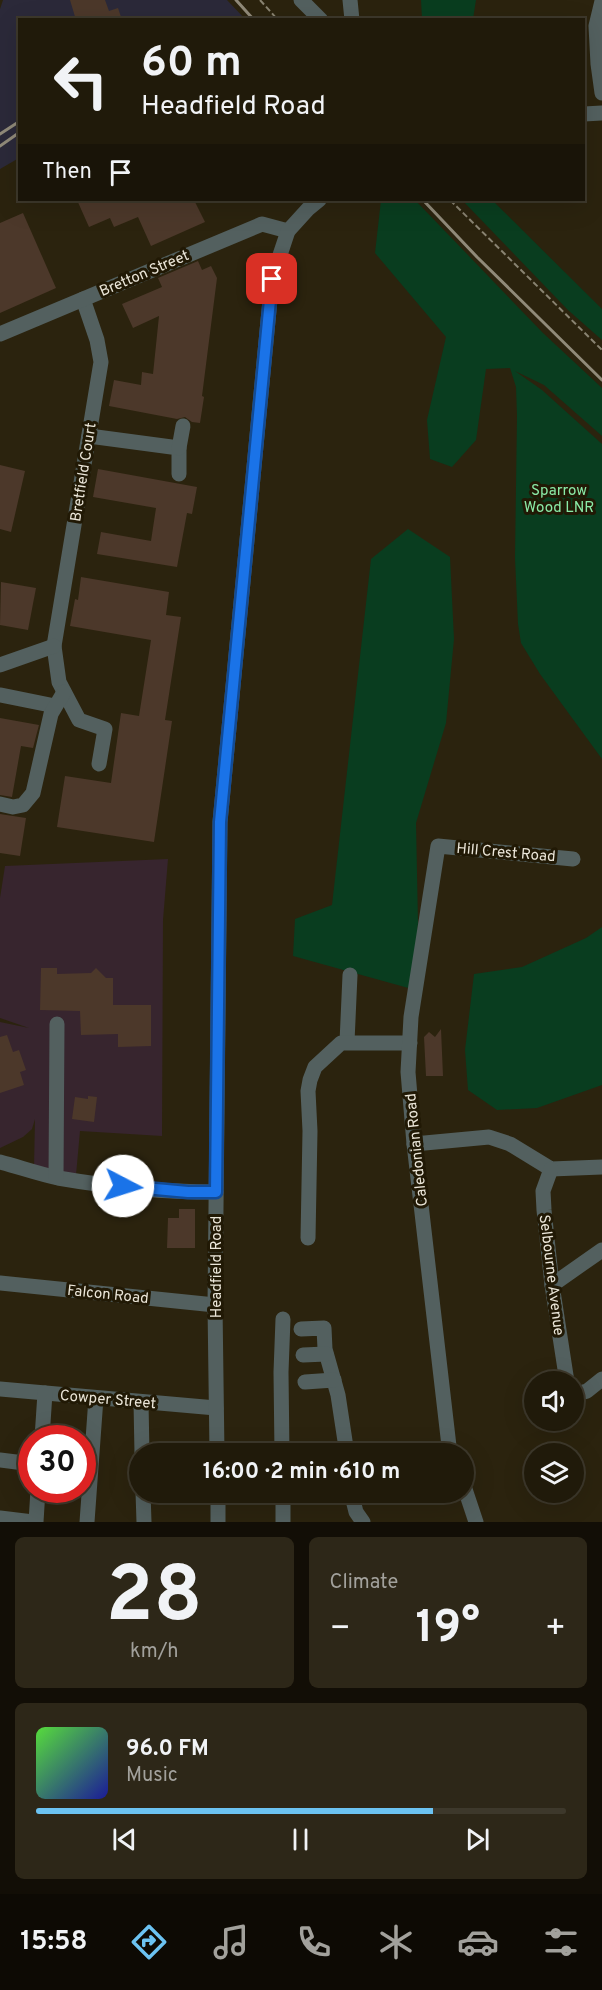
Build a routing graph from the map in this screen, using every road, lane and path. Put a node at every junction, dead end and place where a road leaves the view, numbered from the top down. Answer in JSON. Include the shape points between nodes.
{"nodes":[{"id":1,"x":260,"y":0,"type":"edge"},
{"id":2,"x":301,"y":0,"type":"edge"},
{"id":3,"x":350,"y":0,"type":"edge"},
{"id":4,"x":602,"y":1,"type":"edge"},
{"id":5,"x":276,"y":18,"type":"edge"},
{"id":6,"x":319,"y":18,"type":"edge"},
{"id":7,"x":352,"y":18,"type":"edge"},
{"id":8,"x":590,"y":26,"type":"edge"},
{"id":9,"x":602,"y":93,"type":"edge"},
{"id":10,"x":602,"y":113,"type":"edge"},
{"id":11,"x":585,"y":114,"type":"edge"},
{"id":12,"x":319,"y":201,"type":"edge"},
{"id":13,"x":451,"y":201,"type":"edge"},
{"id":14,"x":288,"y":231,"type":"junction"},
{"id":15,"x":83,"y":299,"type":"junction"},
{"id":16,"x":0,"y":334,"type":"edge"},
{"id":17,"x":602,"y":350,"type":"edge"},
{"id":18,"x":183,"y":426,"type":"dead end"},
{"id":19,"x":89,"y":436,"type":"junction"},
{"id":20,"x":180,"y":448,"type":"junction"},
{"id":21,"x":179,"y":474,"type":"dead end"},
{"id":22,"x":54,"y":646,"type":"junction"},
{"id":23,"x":0,"y":665,"type":"edge"},
{"id":24,"x":0,"y":695,"type":"edge"},
{"id":25,"x":63,"y":700,"type":"junction"},
{"id":26,"x":99,"y":764,"type":"dead end"},
{"id":27,"x":0,"y":804,"type":"edge"},
{"id":28,"x":438,"y":846,"type":"joint"},
{"id":29,"x":573,"y":859,"type":"dead end"},
{"id":30,"x":350,"y":975,"type":"dead end"},
{"id":31,"x":57,"y":1024,"type":"dead end"},
{"id":32,"x":347,"y":1042,"type":"junction"},
{"id":33,"x":410,"y":1043,"type":"junction"},
{"id":34,"x":414,"y":1144,"type":"junction"},
{"id":35,"x":0,"y":1162,"type":"edge"},
{"id":36,"x":602,"y":1167,"type":"edge"},
{"id":37,"x":550,"y":1169,"type":"junction"},
{"id":38,"x":56,"y":1177,"type":"junction"},
{"id":39,"x":216,"y":1192,"type":"junction"},
{"id":40,"x":308,"y":1238,"type":"dead end"},
{"id":41,"x":602,"y":1250,"type":"edge"},
{"id":42,"x":0,"y":1283,"type":"edge"},
{"id":43,"x":552,"y":1285,"type":"junction"},
{"id":44,"x":215,"y":1305,"type":"junction"},
{"id":45,"x":283,"y":1319,"type":"dead end"},
{"id":46,"x":301,"y":1329,"type":"dead end"},
{"id":47,"x":326,"y":1354,"type":"junction"},
{"id":48,"x":303,"y":1355,"type":"dead end"},
{"id":49,"x":565,"y":1371,"type":"edge"},
{"id":50,"x":602,"y":1379,"type":"edge"},
{"id":51,"x":334,"y":1380,"type":"junction"},
{"id":52,"x":305,"y":1382,"type":"dead end"},
{"id":53,"x":0,"y":1389,"type":"edge"},
{"id":54,"x":584,"y":1392,"type":"edge"},
{"id":55,"x":45,"y":1393,"type":"junction"},
{"id":56,"x":96,"y":1398,"type":"junction"},
{"id":57,"x":141,"y":1402,"type":"junction"},
{"id":58,"x":216,"y":1408,"type":"junction"},
{"id":59,"x":43,"y":1425,"type":"edge"},
{"id":60,"x":142,"y":1443,"type":"edge"},
{"id":61,"x":217,"y":1443,"type":"edge"},
{"id":62,"x":282,"y":1443,"type":"edge"},
{"id":63,"x":345,"y":1443,"type":"edge"},
{"id":64,"x":449,"y":1443,"type":"edge"},
{"id":65,"x":0,"y":1461,"type":"edge"},
{"id":66,"x":18,"y":1463,"type":"edge"},
{"id":67,"x":36,"y":1503,"type":"edge"},
{"id":68,"x":144,"y":1503,"type":"edge"},
{"id":69,"x":218,"y":1503,"type":"edge"},
{"id":70,"x":283,"y":1503,"type":"edge"},
{"id":71,"x":354,"y":1503,"type":"edge"},
{"id":72,"x":470,"y":1503,"type":"edge"},
{"id":73,"x":0,"y":1518,"type":"edge"},
{"id":74,"x":34,"y":1522,"type":"edge"},
{"id":75,"x":87,"y":1522,"type":"edge"},
{"id":76,"x":144,"y":1522,"type":"edge"},
{"id":77,"x":218,"y":1522,"type":"edge"},
{"id":78,"x":283,"y":1522,"type":"edge"},
{"id":79,"x":363,"y":1522,"type":"edge"},
{"id":80,"x":476,"y":1522,"type":"edge"}],
"edges":[{"from":1,"to":5,"type":"path"},
{"from":2,"to":6,"type":"street"},
{"from":3,"to":7,"type":"street"},
{"from":4,"to":8,"type":"street"},
{"from":8,"to":9,"type":"street"},
{"from":10,"to":11,"type":"street"},
{"from":12,"to":14,"type":"street","name":"Headfield Road"},
{"from":13,"to":17,"type":"path"},
{"from":14,"to":15,"type":"street","name":"Bretton Street","via":[[262,224]]},
{"from":14,"to":39,"type":"street","name":"Headfield Road","via":[[272,279],[220,822]]},
{"from":15,"to":16,"type":"street","name":"Bretton Street"},
{"from":15,"to":19,"type":"street","name":"Bretfield Court","via":[[98,340],[101,362]]},
{"from":18,"to":20,"type":"street"},
{"from":19,"to":20,"type":"street"},
{"from":19,"to":22,"type":"street","name":"Bretfield Court"},
{"from":20,"to":21,"type":"street"},
{"from":22,"to":23,"type":"street"},
{"from":22,"to":25,"type":"street","name":"Bretfield Court"},
{"from":24,"to":25,"type":"street"},
{"from":25,"to":26,"type":"street","via":[[79,720],[105,729]]},
{"from":25,"to":27,"type":"street","via":[[51,714],[33,793],[23,806]]},
{"from":28,"to":29,"type":"street","name":"Hill Crest Road"},
{"from":28,"to":33,"type":"street","name":"Caledonian Road"},
{"from":30,"to":32,"type":"street"},
{"from":31,"to":38,"type":"street"},
{"from":32,"to":33,"type":"street"},
{"from":32,"to":40,"type":"street","via":[[327,1054],[310,1080]]},
{"from":33,"to":34,"type":"street","name":"Caledonian Road","via":[[408,1072]]},
{"from":34,"to":37,"type":"street","via":[[489,1137],[510,1144]]},
{"from":34,"to":64,"type":"street","name":"Caledonian Road"},
{"from":35,"to":38,"type":"street"},
{"from":36,"to":37,"type":"street"},
{"from":37,"to":43,"type":"street","name":"Selbourne Avenue","via":[[543,1191]]},
{"from":38,"to":39,"type":"street"},
{"from":39,"to":44,"type":"street","name":"Headfield Road"},
{"from":41,"to":43,"type":"street"},
{"from":42,"to":44,"type":"street","name":"Falcon Road"},
{"from":43,"to":49,"type":"street","name":"Selbourne Avenue"},
{"from":44,"to":58,"type":"street","name":"Headfield Road"},
{"from":45,"to":62,"type":"street"},
{"from":46,"to":47,"type":"street","via":[[324,1328]]},
{"from":47,"to":48,"type":"street"},
{"from":47,"to":51,"type":"street"},
{"from":50,"to":54,"type":"street"},
{"from":51,"to":52,"type":"street"},
{"from":51,"to":63,"type":"street"},
{"from":53,"to":55,"type":"street","name":"Cowper Street"},
{"from":55,"to":56,"type":"street","name":"Cowper Street"},
{"from":55,"to":59,"type":"street"},
{"from":56,"to":57,"type":"street","name":"Cowper Street"},
{"from":56,"to":75,"type":"street"},
{"from":57,"to":58,"type":"street","name":"Cowper Street"},
{"from":57,"to":60,"type":"street"},
{"from":58,"to":61,"type":"street","name":"Headfield Road"},
{"from":65,"to":66,"type":"street"},
{"from":67,"to":74,"type":"street"},
{"from":68,"to":76,"type":"street"},
{"from":69,"to":77,"type":"street"},
{"from":70,"to":78,"type":"street"},
{"from":71,"to":79,"type":"street"},
{"from":72,"to":80,"type":"street"},
{"from":73,"to":74,"type":"street"}]}
